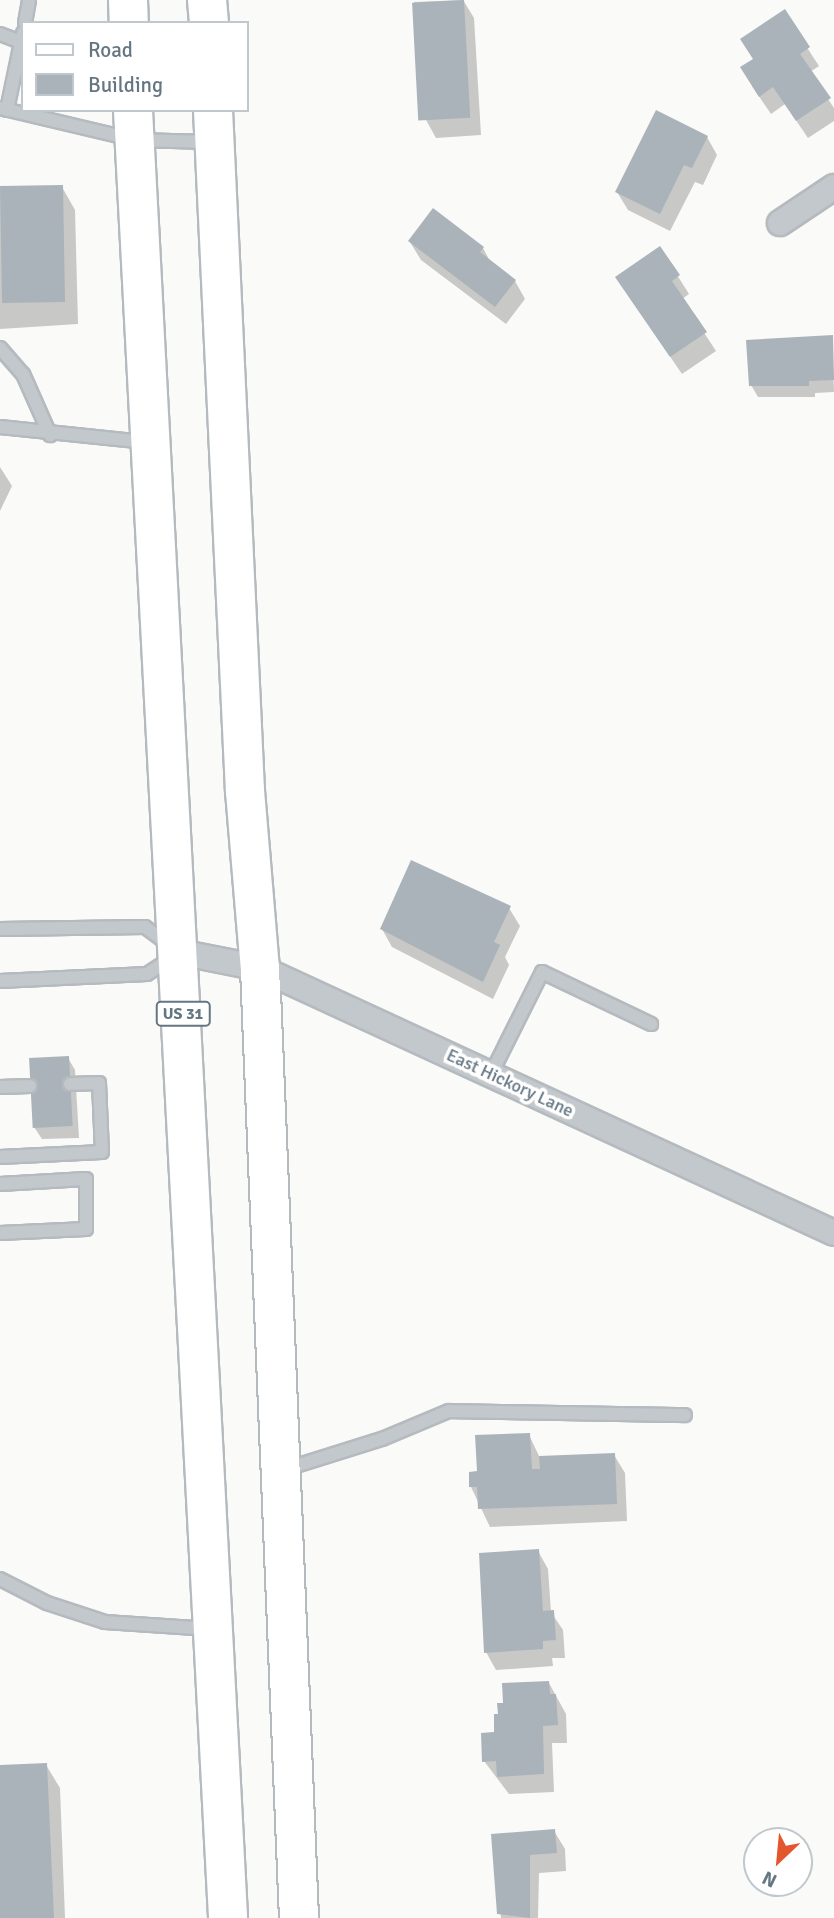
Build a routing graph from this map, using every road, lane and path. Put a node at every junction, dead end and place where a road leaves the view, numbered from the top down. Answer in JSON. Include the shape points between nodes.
{"nodes":[{"id":1,"x":29,"y":0,"type":"edge"},
{"id":2,"x":128,"y":0,"type":"edge"},
{"id":3,"x":208,"y":0,"type":"edge"},
{"id":4,"x":25,"y":21,"type":"edge"},
{"id":5,"x":129,"y":21,"type":"edge"},
{"id":6,"x":209,"y":21,"type":"edge"},
{"id":7,"x":0,"y":34,"type":"edge"},
{"id":8,"x":21,"y":37,"type":"edge"},
{"id":9,"x":21,"y":41,"type":"edge"},
{"id":10,"x":4,"y":109,"type":"edge"},
{"id":11,"x":28,"y":112,"type":"edge"},
{"id":12,"x":134,"y":125,"type":"edge"},
{"id":13,"x":213,"y":126,"type":"edge"},
{"id":14,"x":834,"y":187,"type":"edge"},
{"id":15,"x":780,"y":223,"type":"dead end"},
{"id":16,"x":0,"y":348,"type":"edge"},
{"id":17,"x":0,"y":427,"type":"edge"},
{"id":18,"x":50,"y":435,"type":"junction"},
{"id":19,"x":150,"y":442,"type":"junction"},
{"id":20,"x":0,"y":929,"type":"edge"},
{"id":21,"x":179,"y":952,"type":"junction"},
{"id":22,"x":260,"y":968,"type":"junction"},
{"id":23,"x":0,"y":981,"type":"edge"},
{"id":24,"x":651,"y":1024,"type":"dead end"},
{"id":25,"x":491,"y":1074,"type":"junction"},
{"id":26,"x":71,"y":1084,"type":"dead end"},
{"id":27,"x":30,"y":1086,"type":"dead end"},
{"id":28,"x":0,"y":1087,"type":"edge"},
{"id":29,"x":0,"y":1157,"type":"edge"},
{"id":30,"x":0,"y":1184,"type":"edge"},
{"id":31,"x":0,"y":1233,"type":"edge"},
{"id":32,"x":834,"y":1233,"type":"edge"},
{"id":33,"x":685,"y":1415,"type":"dead end"},
{"id":34,"x":280,"y":1471,"type":"junction"},
{"id":35,"x":0,"y":1579,"type":"edge"},
{"id":36,"x":214,"y":1629,"type":"junction"},
{"id":37,"x":228,"y":1918,"type":"edge"},
{"id":38,"x":299,"y":1918,"type":"edge"}],
"edges":[{"from":1,"to":4,"type":"lane"},
{"from":2,"to":5,"type":"main road"},
{"from":3,"to":6,"type":"main road"},
{"from":7,"to":8,"type":"lane"},
{"from":9,"to":10,"type":"lane"},
{"from":11,"to":12,"type":"lane"},
{"from":12,"to":13,"type":"lane"},
{"from":12,"to":19,"type":"main road","number":"US 31"},
{"from":13,"to":22,"type":"main road","via":[[245,791]]},
{"from":14,"to":15,"type":"street"},
{"from":16,"to":18,"type":"lane","via":[[23,374]]},
{"from":17,"to":18,"type":"lane"},
{"from":18,"to":19,"type":"lane"},
{"from":19,"to":21,"type":"main road","number":"US 31"},
{"from":20,"to":21,"type":"lane","via":[[145,927]]},
{"from":21,"to":22,"type":"street","name":"East Hickory Lane"},
{"from":21,"to":23,"type":"lane","via":[[147,974]]},
{"from":21,"to":36,"type":"main road","number":"US 31"},
{"from":22,"to":25,"type":"street","name":"East Hickory Lane"},
{"from":22,"to":34,"type":"main road"},
{"from":24,"to":25,"type":"lane","via":[[542,972]]},
{"from":25,"to":32,"type":"street","name":"East Hickory Lane"},
{"from":26,"to":29,"type":"lane","via":[[99,1083],[102,1152]]},
{"from":27,"to":28,"type":"lane"},
{"from":30,"to":31,"type":"lane","via":[[86,1179],[86,1229]]},
{"from":33,"to":34,"type":"lane","via":[[449,1411],[383,1439]]},
{"from":34,"to":38,"type":"main road"},
{"from":35,"to":36,"type":"lane","via":[[47,1603],[105,1622],[154,1629]]},
{"from":36,"to":37,"type":"main road","number":"US 31"}]}
